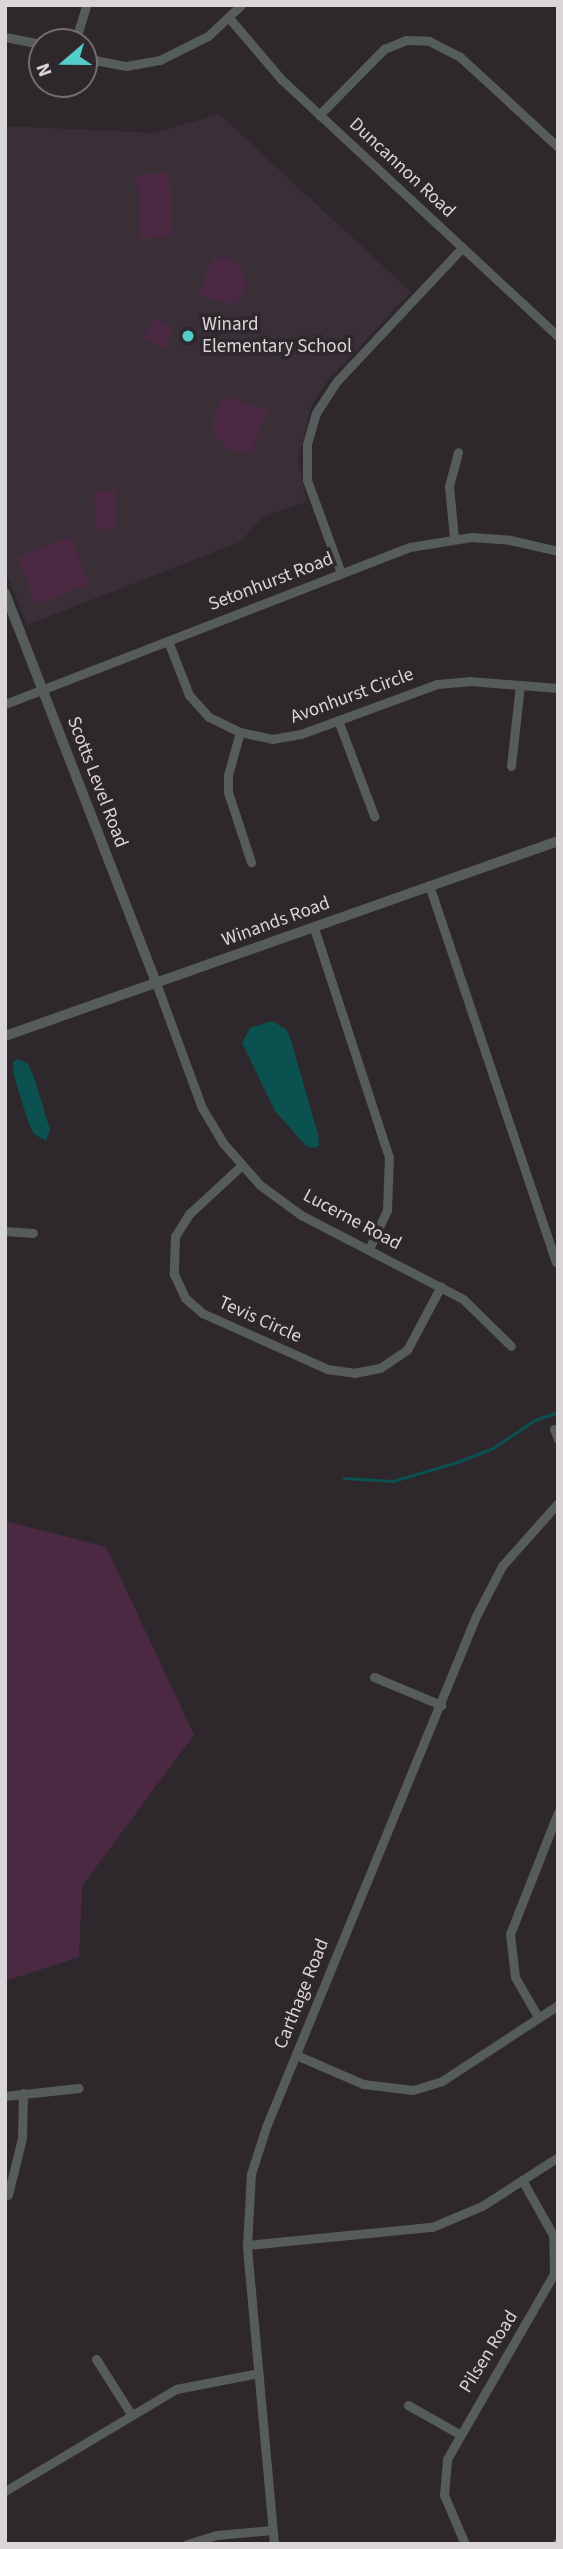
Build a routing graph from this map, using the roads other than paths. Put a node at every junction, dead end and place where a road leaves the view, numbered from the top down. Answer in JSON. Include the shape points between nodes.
{"nodes":[{"id":1,"x":86,"y":5,"type":"edge"},
{"id":2,"x":241,"y":5,"type":"edge"},
{"id":3,"x":229,"y":19,"type":"junction"},
{"id":4,"x":79,"y":28,"type":"edge"},
{"id":5,"x":5,"y":37,"type":"edge"},
{"id":6,"x":28,"y":41,"type":"edge"},
{"id":7,"x":98,"y":61,"type":"edge"},
{"id":8,"x":319,"y":114,"type":"junction"},
{"id":9,"x":558,"y":147,"type":"edge"},
{"id":10,"x":462,"y":248,"type":"junction"},
{"id":11,"x":558,"y":336,"type":"edge"},
{"id":12,"x":458,"y":452,"type":"dead end"},
{"id":13,"x":454,"y":538,"type":"junction"},
{"id":14,"x":558,"y":551,"type":"edge"},
{"id":15,"x":341,"y":573,"type":"junction"},
{"id":16,"x":5,"y":593,"type":"edge"},
{"id":17,"x":168,"y":641,"type":"junction"},
{"id":18,"x":520,"y":685,"type":"junction"},
{"id":19,"x":558,"y":688,"type":"edge"},
{"id":20,"x":42,"y":690,"type":"junction"},
{"id":21,"x":5,"y":704,"type":"edge"},
{"id":22,"x":338,"y":720,"type":"junction"},
{"id":23,"x":240,"y":732,"type":"junction"},
{"id":24,"x":511,"y":766,"type":"dead end"},
{"id":25,"x":374,"y":816,"type":"dead end"},
{"id":26,"x":558,"y":841,"type":"edge"},
{"id":27,"x":251,"y":862,"type":"dead end"},
{"id":28,"x":429,"y":885,"type":"junction"},
{"id":29,"x":314,"y":928,"type":"junction"},
{"id":30,"x":156,"y":983,"type":"junction"},
{"id":31,"x":5,"y":1036,"type":"edge"},
{"id":32,"x":242,"y":1166,"type":"junction"},
{"id":33,"x":5,"y":1231,"type":"edge"},
{"id":34,"x":33,"y":1233,"type":"dead end"},
{"id":35,"x":369,"y":1250,"type":"junction"},
{"id":36,"x":556,"y":1262,"type":"edge"},
{"id":37,"x":442,"y":1286,"type":"junction"},
{"id":38,"x":511,"y":1346,"type":"dead end"},
{"id":39,"x":558,"y":1503,"type":"edge"},
{"id":40,"x":374,"y":1677,"type":"dead end"},
{"id":41,"x":441,"y":1705,"type":"junction"},
{"id":42,"x":558,"y":1812,"type":"edge"},
{"id":43,"x":554,"y":1832,"type":"edge"},
{"id":44,"x":558,"y":2005,"type":"edge"},
{"id":45,"x":538,"y":2017,"type":"junction"},
{"id":46,"x":296,"y":2055,"type":"junction"},
{"id":47,"x":79,"y":2088,"type":"dead end"},
{"id":48,"x":23,"y":2093,"type":"junction"},
{"id":49,"x":5,"y":2096,"type":"edge"},
{"id":50,"x":558,"y":2157,"type":"edge"},
{"id":51,"x":522,"y":2180,"type":"junction"},
{"id":52,"x":8,"y":2195,"type":"dead end"},
{"id":53,"x":247,"y":2245,"type":"junction"},
{"id":54,"x":96,"y":2359,"type":"dead end"},
{"id":55,"x":258,"y":2373,"type":"junction"},
{"id":56,"x":408,"y":2405,"type":"dead end"},
{"id":57,"x":131,"y":2414,"type":"junction"},
{"id":58,"x":459,"y":2434,"type":"junction"},
{"id":59,"x":5,"y":2491,"type":"edge"},
{"id":60,"x":272,"y":2530,"type":"junction"},
{"id":61,"x":187,"y":2544,"type":"edge"},
{"id":62,"x":274,"y":2544,"type":"edge"},
{"id":63,"x":465,"y":2544,"type":"edge"}],
"edges":[{"from":1,"to":4,"type":"street"},
{"from":2,"to":3,"type":"street"},
{"from":3,"to":7,"type":"street","via":[[192,46],[160,60],[126,66]]},
{"from":3,"to":8,"type":"street","name":"Duncannon Road"},
{"from":5,"to":6,"type":"street"},
{"from":8,"to":9,"type":"street","via":[[384,49],[406,40],[429,41],[459,55]]},
{"from":8,"to":10,"type":"street","name":"Duncannon Road"},
{"from":10,"to":11,"type":"street","name":"Duncannon Road"},
{"from":10,"to":15,"type":"street","via":[[337,381],[316,413],[307,444],[307,480]]},
{"from":12,"to":13,"type":"street","via":[[449,486]]},
{"from":13,"to":14,"type":"street","name":"Setonhurst Road","via":[[510,540]]},
{"from":13,"to":15,"type":"street","name":"Setonhurst Road","via":[[410,547]]},
{"from":15,"to":17,"type":"street","name":"Setonhurst Road"},
{"from":16,"to":20,"type":"street","name":"Scotts Level Road"},
{"from":17,"to":20,"type":"street","name":"Setonhurst Road"},
{"from":17,"to":23,"type":"street","name":"Avonhurst Circle","via":[[197,706]]},
{"from":18,"to":19,"type":"street","name":"Avonhurst Circle"},
{"from":18,"to":22,"type":"street","name":"Avonhurst Circle","via":[[438,684]]},
{"from":18,"to":24,"type":"street"},
{"from":20,"to":21,"type":"street","name":"Setonhurst Road"},
{"from":20,"to":30,"type":"street","name":"Scotts Level Road"},
{"from":22,"to":23,"type":"street","name":"Avonhurst Circle","via":[[287,738]]},
{"from":22,"to":25,"type":"street"},
{"from":23,"to":27,"type":"street","via":[[228,792]]},
{"from":26,"to":28,"type":"street","name":"Winands Road"},
{"from":28,"to":29,"type":"street","name":"Winands Road"},
{"from":28,"to":36,"type":"street"},
{"from":29,"to":30,"type":"street","name":"Winands Road"},
{"from":29,"to":35,"type":"street","via":[[389,1157],[387,1210]]},
{"from":30,"to":31,"type":"street","name":"Winands Road"},
{"from":30,"to":32,"type":"street","name":"Lucerne Road","via":[[202,1108]]},
{"from":32,"to":35,"type":"street","name":"Lucerne Road","via":[[301,1215]]},
{"from":32,"to":37,"type":"street","name":"Tevis Circle","via":[[189,1214],[175,1236],[174,1274],[185,1298],[202,1313],[327,1369],[354,1373],[380,1368],[407,1350]]},
{"from":33,"to":34,"type":"street"},
{"from":35,"to":37,"type":"street","name":"Lucerne Road"},
{"from":37,"to":38,"type":"street","name":"Lucerne Road","via":[[484,1315]]},
{"from":39,"to":41,"type":"street","name":"Carthage Road","via":[[519,1544],[489,1588]]},
{"from":40,"to":41,"type":"street"},
{"from":41,"to":46,"type":"street","name":"Carthage Road"},
{"from":42,"to":43,"type":"street"},
{"from":43,"to":45,"type":"street","via":[[510,1934],[515,1977]]},
{"from":44,"to":45,"type":"street"},
{"from":45,"to":46,"type":"street","via":[[442,2081],[413,2090],[363,2084]]},
{"from":46,"to":53,"type":"street","name":"Carthage Road","via":[[251,2174]]},
{"from":47,"to":48,"type":"street"},
{"from":48,"to":49,"type":"street"},
{"from":48,"to":52,"type":"street","via":[[22,2138]]},
{"from":50,"to":51,"type":"street"},
{"from":51,"to":53,"type":"street","via":[[465,2215],[432,2227]]},
{"from":51,"to":58,"type":"street","name":"Pilsen Road","via":[[553,2235],[554,2274]]},
{"from":53,"to":55,"type":"street","name":"Carthage Road"},
{"from":54,"to":57,"type":"street"},
{"from":55,"to":57,"type":"street","via":[[176,2389]]},
{"from":55,"to":60,"type":"street","name":"Carthage Road"},
{"from":56,"to":58,"type":"street"},
{"from":57,"to":59,"type":"street"},
{"from":58,"to":63,"type":"street","name":"Pilsen Road","via":[[447,2459],[443,2483],[447,2508]]},
{"from":60,"to":61,"type":"street","via":[[217,2535]]},
{"from":60,"to":62,"type":"street","name":"Carthage Road"}]}
